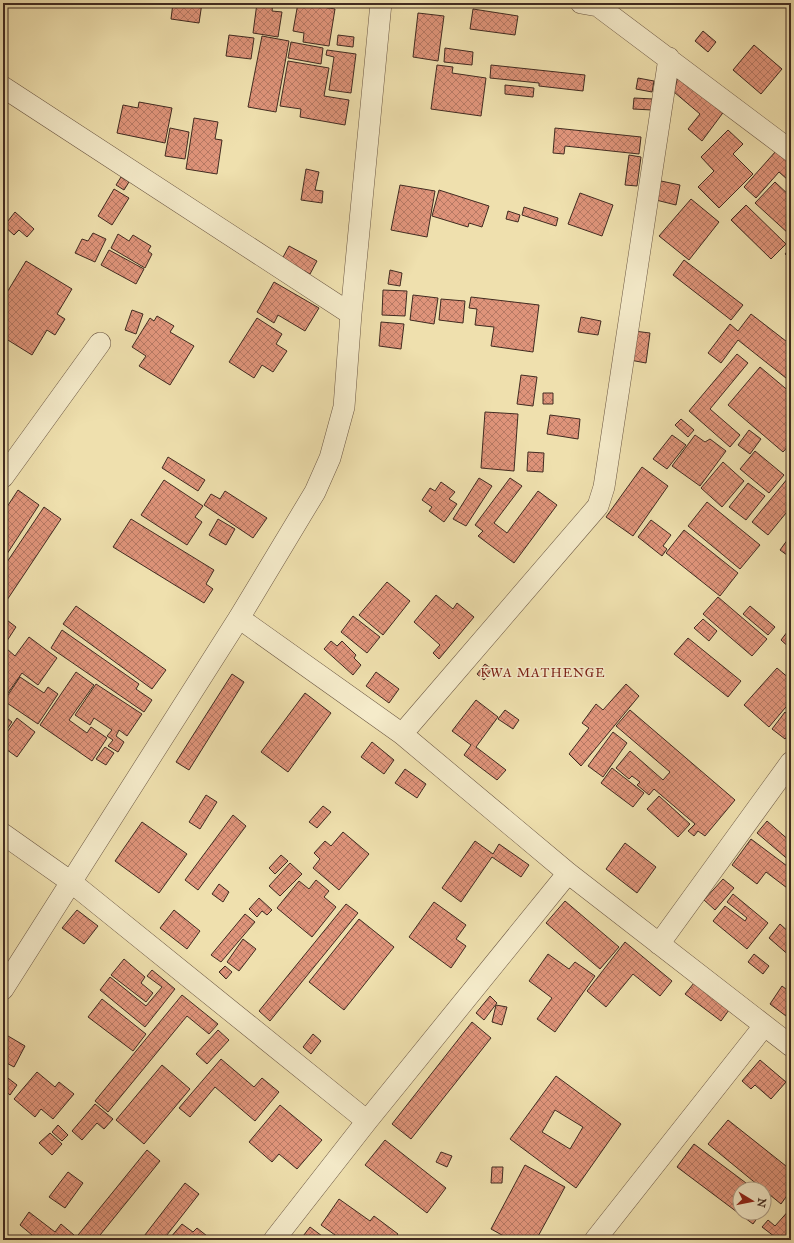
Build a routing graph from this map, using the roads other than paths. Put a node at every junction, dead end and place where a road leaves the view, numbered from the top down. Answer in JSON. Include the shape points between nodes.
{"nodes":[{"id":1,"x":381,"y":3,"type":"edge"},
{"id":2,"x":593,"y":4,"type":"edge"},
{"id":3,"x":669,"y":58,"type":"junction"},
{"id":4,"x":3,"y":87,"type":"edge"},
{"id":5,"x":791,"y":151,"type":"edge"},
{"id":6,"x":351,"y":314,"type":"junction"},
{"id":7,"x":100,"y":343,"type":"dead end"},
{"id":8,"x":3,"y":477,"type":"edge"},
{"id":9,"x":239,"y":618,"type":"junction"},
{"id":10,"x":402,"y":734,"type":"junction"},
{"id":11,"x":791,"y":762,"type":"edge"},
{"id":12,"x":3,"y":834,"type":"edge"},
{"id":13,"x":568,"y":873,"type":"junction"},
{"id":14,"x":71,"y":882,"type":"junction"},
{"id":15,"x":659,"y":944,"type":"junction"},
{"id":16,"x":3,"y":989,"type":"edge"},
{"id":17,"x":764,"y":1026,"type":"junction"},
{"id":18,"x":791,"y":1046,"type":"edge"},
{"id":19,"x":367,"y":1121,"type":"junction"},
{"id":20,"x":274,"y":1240,"type":"edge"},
{"id":21,"x":595,"y":1240,"type":"edge"}],
"edges":[{"from":1,"to":6,"type":"street"},
{"from":2,"to":3,"type":"street"},
{"from":3,"to":5,"type":"street"},
{"from":3,"to":10,"type":"street","via":[[604,487],[598,506]]},
{"from":4,"to":6,"type":"street"},
{"from":6,"to":9,"type":"street","via":[[344,407],[330,458],[315,492]]},
{"from":7,"to":8,"type":"street"},
{"from":9,"to":10,"type":"street"},
{"from":9,"to":14,"type":"street"},
{"from":10,"to":13,"type":"street"},
{"from":11,"to":15,"type":"street"},
{"from":12,"to":14,"type":"street"},
{"from":13,"to":15,"type":"street"},
{"from":13,"to":19,"type":"street"},
{"from":14,"to":16,"type":"street"},
{"from":14,"to":19,"type":"street"},
{"from":15,"to":17,"type":"street"},
{"from":17,"to":18,"type":"street"},
{"from":17,"to":21,"type":"street"},
{"from":19,"to":20,"type":"street"}]}
